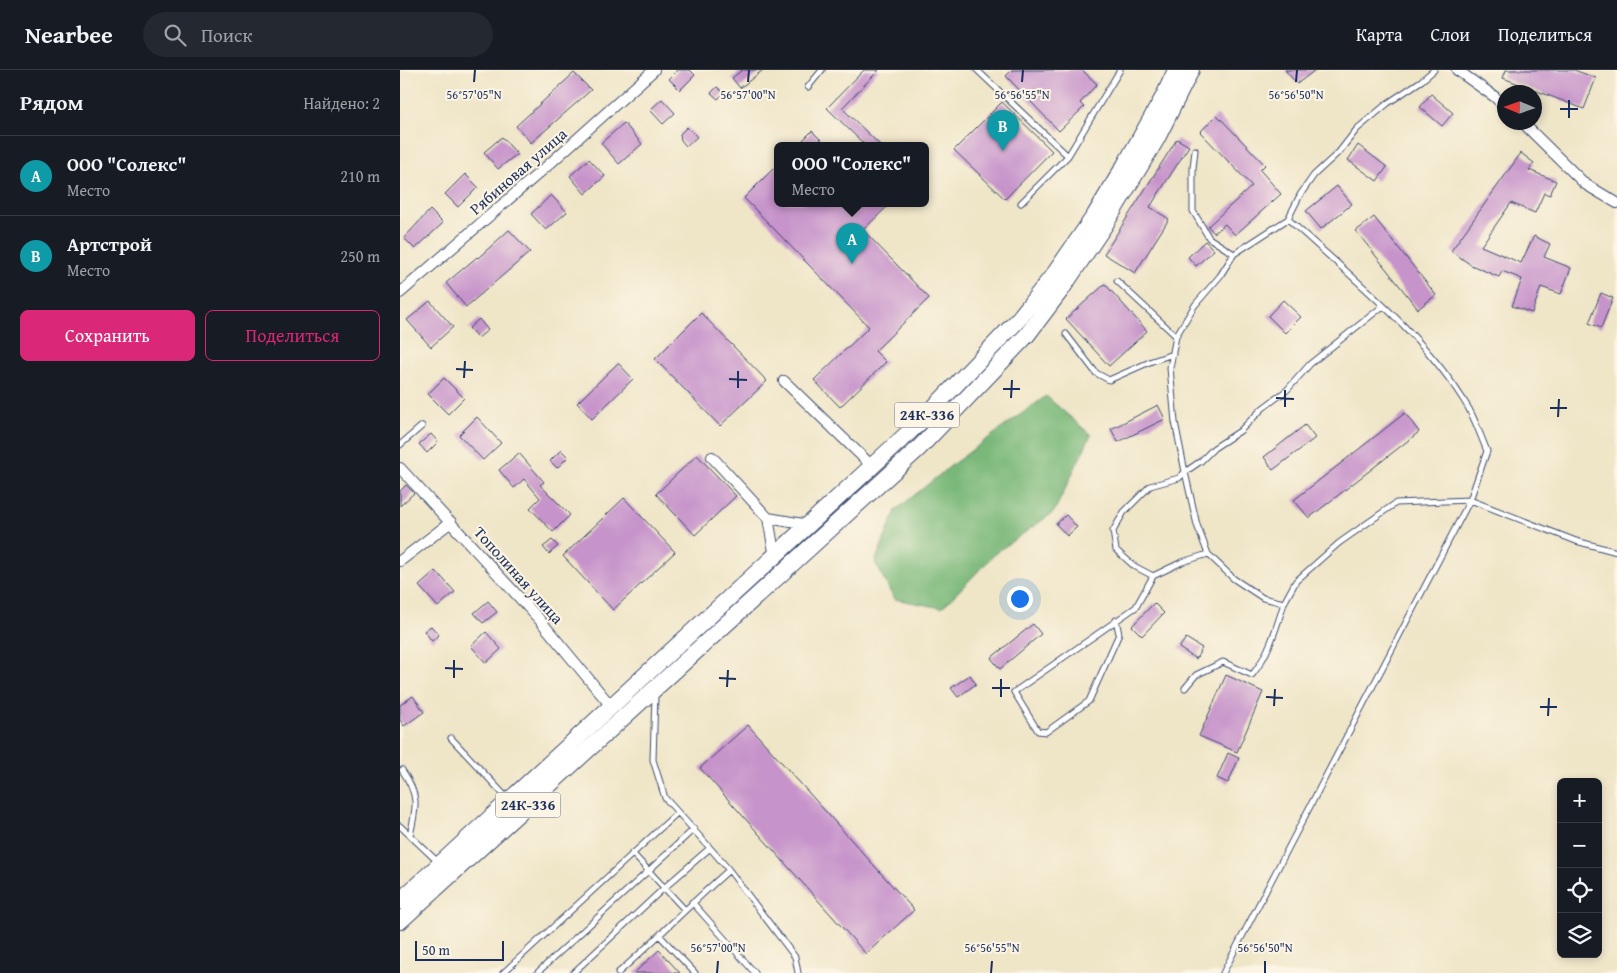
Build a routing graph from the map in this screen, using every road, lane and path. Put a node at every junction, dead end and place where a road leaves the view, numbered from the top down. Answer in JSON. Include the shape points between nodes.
{"nodes":[{"id":1,"x":654,"y":70,"type":"edge"},
{"id":2,"x":822,"y":70,"type":"edge"},
{"id":3,"x":977,"y":70,"type":"edge"},
{"id":4,"x":1120,"y":70,"type":"edge"},
{"id":5,"x":1176,"y":70,"type":"edge"},
{"id":6,"x":1191,"y":70,"type":"edge"},
{"id":7,"x":1434,"y":70,"type":"edge"},
{"id":8,"x":1457,"y":70,"type":"edge"},
{"id":9,"x":808,"y":87,"type":"dead end"},
{"id":10,"x":1497,"y":99,"type":"edge"},
{"id":11,"x":1530,"y":130,"type":"edge"},
{"id":12,"x":1195,"y":150,"type":"dead end"},
{"id":13,"x":1068,"y":156,"type":"junction"},
{"id":14,"x":1021,"y":203,"type":"dead end"},
{"id":15,"x":1617,"y":203,"type":"edge"},
{"id":16,"x":1288,"y":219,"type":"junction"},
{"id":17,"x":1234,"y":254,"type":"junction"},
{"id":18,"x":1117,"y":281,"type":"dead end"},
{"id":19,"x":400,"y":293,"type":"edge"},
{"id":20,"x":1383,"y":306,"type":"junction"},
{"id":21,"x":1066,"y":334,"type":"dead end"},
{"id":22,"x":1176,"y":336,"type":"junction"},
{"id":23,"x":1173,"y":354,"type":"junction"},
{"id":24,"x":784,"y":382,"type":"dead end"},
{"id":25,"x":422,"y":426,"type":"dead end"},
{"id":26,"x":400,"y":445,"type":"edge"},
{"id":27,"x":712,"y":457,"type":"dead end"},
{"id":28,"x":872,"y":466,"type":"junction"},
{"id":29,"x":400,"y":468,"type":"edge"},
{"id":30,"x":1184,"y":472,"type":"junction"},
{"id":31,"x":1470,"y":500,"type":"junction"},
{"id":32,"x":768,"y":518,"type":"junction"},
{"id":33,"x":451,"y":522,"type":"junction"},
{"id":34,"x":809,"y":525,"type":"junction"},
{"id":35,"x":1617,"y":552,"type":"edge"},
{"id":36,"x":1208,"y":554,"type":"junction"},
{"id":37,"x":775,"y":557,"type":"junction"},
{"id":38,"x":400,"y":561,"type":"edge"},
{"id":39,"x":1153,"y":576,"type":"junction"},
{"id":40,"x":1284,"y":603,"type":"junction"},
{"id":41,"x":1116,"y":620,"type":"junction"},
{"id":42,"x":1184,"y":688,"type":"dead end"},
{"id":43,"x":655,"y":690,"type":"junction"},
{"id":44,"x":612,"y":706,"type":"junction"},
{"id":45,"x":451,"y":738,"type":"dead end"},
{"id":46,"x":402,"y":770,"type":"dead end"},
{"id":47,"x":509,"y":799,"type":"junction"},
{"id":48,"x":676,"y":814,"type":"dead end"},
{"id":49,"x":400,"y":826,"type":"edge"},
{"id":50,"x":694,"y":829,"type":"junction"},
{"id":51,"x":410,"y":835,"type":"junction"},
{"id":52,"x":710,"y":848,"type":"junction"},
{"id":53,"x":632,"y":853,"type":"junction"},
{"id":54,"x":440,"y":864,"type":"junction"},
{"id":55,"x":647,"y":870,"type":"junction"},
{"id":56,"x":729,"y":870,"type":"junction"},
{"id":57,"x":664,"y":888,"type":"junction"},
{"id":58,"x":400,"y":901,"type":"edge"},
{"id":59,"x":692,"y":902,"type":"junction"},
{"id":60,"x":685,"y":910,"type":"junction"},
{"id":61,"x":400,"y":921,"type":"edge"},
{"id":62,"x":660,"y":936,"type":"junction"},
{"id":63,"x":503,"y":973,"type":"edge"},
{"id":64,"x":537,"y":973,"type":"edge"},
{"id":65,"x":573,"y":973,"type":"edge"},
{"id":66,"x":618,"y":973,"type":"edge"},
{"id":67,"x":695,"y":973,"type":"edge"},
{"id":68,"x":755,"y":973,"type":"edge"},
{"id":69,"x":798,"y":973,"type":"edge"},
{"id":70,"x":1224,"y":973,"type":"edge"}],
"edges":[{"from":1,"to":19,"type":"street","name":"Рябиновая улица"},
{"from":2,"to":9,"type":"lane"},
{"from":3,"to":13,"type":"lane"},
{"from":4,"to":13,"type":"lane"},
{"from":5,"to":28,"type":"main road","number":"24К-336","via":[[1125,166],[1055,273],[1017,321],[920,422]]},
{"from":6,"to":43,"type":"main road","number":"24К-336","via":[[1157,138],[1104,226],[1027,334],[919,448]]},
{"from":7,"to":16,"type":"lane","via":[[1358,129],[1314,175]]},
{"from":8,"to":10,"type":"street"},
{"from":11,"to":15,"type":"street","via":[[1585,184]]},
{"from":12,"to":17,"type":"lane","via":[[1193,211],[1209,238]]},
{"from":13,"to":14,"type":"lane"},
{"from":16,"to":17,"type":"lane"},
{"from":16,"to":20,"type":"lane"},
{"from":17,"to":22,"type":"lane"},
{"from":18,"to":22,"type":"lane"},
{"from":20,"to":30,"type":"lane","via":[[1310,364],[1287,390],[1262,408],[1240,431]]},
{"from":20,"to":31,"type":"lane","via":[[1437,361],[1470,410],[1487,451]]},
{"from":21,"to":23,"type":"lane","via":[[1096,373],[1109,380]]},
{"from":22,"to":23,"type":"lane"},
{"from":23,"to":30,"type":"lane","via":[[1170,368],[1175,422]]},
{"from":24,"to":28,"type":"street"},
{"from":25,"to":26,"type":"lane"},
{"from":27,"to":32,"type":"street"},
{"from":28,"to":34,"type":"main road","number":"24К-336"},
{"from":29,"to":33,"type":"street","name":"Тополиная улица"},
{"from":30,"to":36,"type":"lane"},
{"from":30,"to":39,"type":"lane","via":[[1179,478],[1150,486],[1124,512],[1113,531],[1116,550],[1134,566]]},
{"from":31,"to":35,"type":"lane","via":[[1576,541]]},
{"from":31,"to":40,"type":"lane","via":[[1396,503],[1339,543],[1296,581]]},
{"from":31,"to":70,"type":"lane"},
{"from":32,"to":34,"type":"street"},
{"from":32,"to":37,"type":"street"},
{"from":33,"to":38,"type":"street"},
{"from":33,"to":44,"type":"street","name":"Тополиная улица"},
{"from":34,"to":37,"type":"main road","number":"24К-336"},
{"from":36,"to":39,"type":"lane"},
{"from":36,"to":40,"type":"lane","via":[[1234,579],[1263,598]]},
{"from":37,"to":44,"type":"main road","number":"24К-336"},
{"from":39,"to":41,"type":"lane","via":[[1136,607]]},
{"from":40,"to":42,"type":"lane","via":[[1274,636],[1262,663],[1252,675],[1223,662],[1196,675]]},
{"from":41,"to":41,"type":"lane","via":[[1014,692],[1038,731],[1046,732],[1089,701],[1119,634]]},
{"from":43,"to":50,"type":"lane","via":[[653,760],[665,798]]},
{"from":43,"to":61,"type":"main road","number":"24К-336"},
{"from":44,"to":47,"type":"main road","number":"24К-336"},
{"from":45,"to":47,"type":"lane"},
{"from":46,"to":51,"type":"lane","via":[[411,783],[416,808]]},
{"from":47,"to":54,"type":"main road","number":"24К-336"},
{"from":48,"to":53,"type":"lane"},
{"from":49,"to":51,"type":"lane"},
{"from":50,"to":52,"type":"lane"},
{"from":50,"to":55,"type":"lane"},
{"from":51,"to":54,"type":"lane"},
{"from":52,"to":56,"type":"lane"},
{"from":52,"to":57,"type":"lane"},
{"from":53,"to":55,"type":"lane"},
{"from":53,"to":63,"type":"lane"},
{"from":54,"to":58,"type":"main road","number":"24К-336"},
{"from":55,"to":57,"type":"lane"},
{"from":55,"to":64,"type":"lane"},
{"from":56,"to":59,"type":"lane"},
{"from":56,"to":69,"type":"lane","via":[[795,957]]},
{"from":57,"to":60,"type":"lane"},
{"from":57,"to":65,"type":"lane"},
{"from":59,"to":60,"type":"lane"},
{"from":59,"to":68,"type":"lane"},
{"from":60,"to":62,"type":"lane"},
{"from":62,"to":66,"type":"lane"},
{"from":62,"to":67,"type":"lane"}]}
